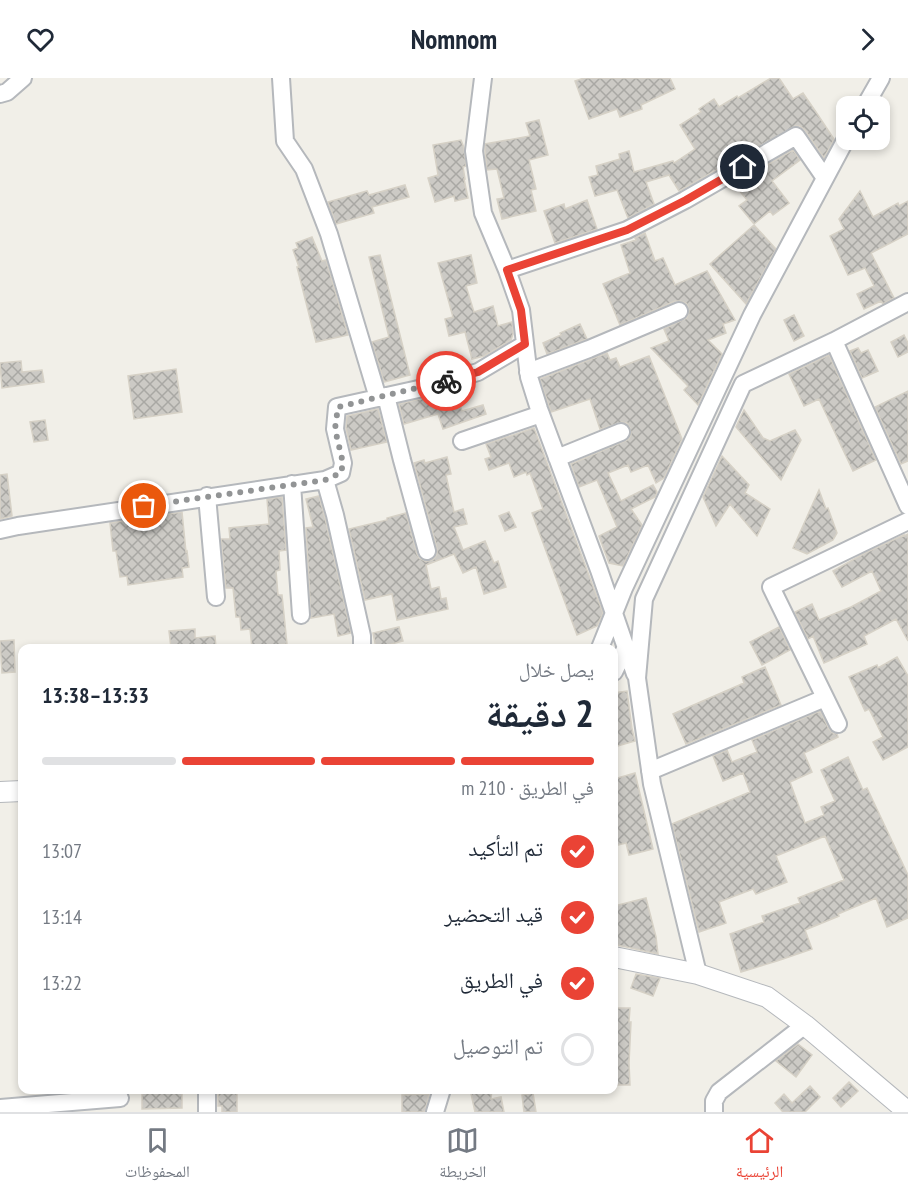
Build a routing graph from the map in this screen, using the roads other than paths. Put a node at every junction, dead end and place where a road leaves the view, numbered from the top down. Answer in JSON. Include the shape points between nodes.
{"nodes":[{"id":1,"x":23,"y":78,"type":"edge"},
{"id":2,"x":281,"y":78,"type":"edge"},
{"id":3,"x":483,"y":78,"type":"edge"},
{"id":4,"x":881,"y":78,"type":"edge"},
{"id":5,"x":0,"y":94,"type":"edge"},
{"id":6,"x":871,"y":96,"type":"edge"},
{"id":7,"x":840,"y":150,"type":"edge"},
{"id":8,"x":825,"y":178,"type":"junction"},
{"id":9,"x":507,"y":270,"type":"junction"},
{"id":10,"x":908,"y":302,"type":"edge"},
{"id":11,"x":679,"y":312,"type":"dead end"},
{"id":12,"x":834,"y":341,"type":"junction"},
{"id":13,"x":525,"y":344,"type":"junction"},
{"id":14,"x":528,"y":372,"type":"junction"},
{"id":15,"x":382,"y":397,"type":"junction"},
{"id":16,"x":541,"y":414,"type":"junction"},
{"id":17,"x":621,"y":432,"type":"dead end"},
{"id":18,"x":462,"y":441,"type":"dead end"},
{"id":19,"x":557,"y":458,"type":"junction"},
{"id":20,"x":325,"y":480,"type":"junction"},
{"id":21,"x":292,"y":484,"type":"junction"},
{"id":22,"x":207,"y":496,"type":"junction"},
{"id":23,"x":908,"y":506,"type":"edge"},
{"id":24,"x":908,"y":520,"type":"edge"},
{"id":25,"x":0,"y":530,"type":"edge"},
{"id":26,"x":427,"y":552,"type":"dead end"},
{"id":27,"x":216,"y":597,"type":"dead end"},
{"id":28,"x":301,"y":615,"type":"dead end"},
{"id":29,"x":614,"y":615,"type":"junction"},
{"id":30,"x":362,"y":644,"type":"edge"},
{"id":31,"x":602,"y":644,"type":"edge"},
{"id":32,"x":626,"y":647,"type":"junction"},
{"id":33,"x":618,"y":664,"type":"edge"},
{"id":34,"x":637,"y":678,"type":"junction"},
{"id":35,"x":825,"y":698,"type":"junction"},
{"id":36,"x":838,"y":724,"type":"dead end"},
{"id":37,"x":650,"y":771,"type":"junction"},
{"id":38,"x":18,"y":791,"type":"edge"},
{"id":39,"x":0,"y":792,"type":"edge"},
{"id":40,"x":618,"y":958,"type":"edge"},
{"id":41,"x":698,"y":974,"type":"junction"},
{"id":42,"x":806,"y":1025,"type":"junction"},
{"id":43,"x":207,"y":1094,"type":"edge"},
{"id":44,"x":440,"y":1094,"type":"edge"},
{"id":45,"x":120,"y":1100,"type":"edge"},
{"id":46,"x":0,"y":1108,"type":"edge"},
{"id":47,"x":207,"y":1112,"type":"edge"},
{"id":48,"x":435,"y":1112,"type":"edge"},
{"id":49,"x":714,"y":1112,"type":"edge"},
{"id":50,"x":908,"y":1112,"type":"edge"}],
"edges":[{"from":1,"to":5,"type":"street"},
{"from":2,"to":15,"type":"street","via":[[285,141],[304,169],[329,234]]},
{"from":3,"to":9,"type":"street","via":[[474,151],[483,213]]},
{"from":4,"to":6,"type":"street"},
{"from":7,"to":8,"type":"street"},
{"from":8,"to":9,"type":"street","via":[[796,136],[627,230]]},
{"from":8,"to":29,"type":"street","via":[[752,315]]},
{"from":9,"to":13,"type":"street","via":[[521,310]]},
{"from":10,"to":12,"type":"street"},
{"from":11,"to":14,"type":"street"},
{"from":12,"to":23,"type":"street"},
{"from":12,"to":34,"type":"street","via":[[743,384],[644,599]]},
{"from":13,"to":14,"type":"street"},
{"from":13,"to":15,"type":"street","via":[[478,372]]},
{"from":14,"to":16,"type":"street"},
{"from":15,"to":20,"type":"street","via":[[338,407],[335,429],[343,463],[341,473]]},
{"from":15,"to":26,"type":"street"},
{"from":16,"to":18,"type":"street"},
{"from":16,"to":19,"type":"street"},
{"from":17,"to":19,"type":"street"},
{"from":19,"to":29,"type":"street"},
{"from":20,"to":21,"type":"street"},
{"from":20,"to":30,"type":"street"},
{"from":21,"to":22,"type":"street"},
{"from":21,"to":28,"type":"street"},
{"from":22,"to":25,"type":"street"},
{"from":22,"to":27,"type":"street"},
{"from":24,"to":35,"type":"street","via":[[771,587]]},
{"from":29,"to":31,"type":"street"},
{"from":29,"to":32,"type":"street"},
{"from":32,"to":33,"type":"street"},
{"from":32,"to":34,"type":"street"},
{"from":34,"to":37,"type":"street"},
{"from":35,"to":36,"type":"street"},
{"from":35,"to":37,"type":"street"},
{"from":37,"to":41,"type":"street"},
{"from":38,"to":39,"type":"street"},
{"from":40,"to":41,"type":"street"},
{"from":41,"to":42,"type":"street","via":[[767,998]]},
{"from":42,"to":49,"type":"street","via":[[719,1092]]},
{"from":42,"to":50,"type":"street"},
{"from":43,"to":47,"type":"street"},
{"from":44,"to":48,"type":"street"},
{"from":45,"to":46,"type":"street"}]}
